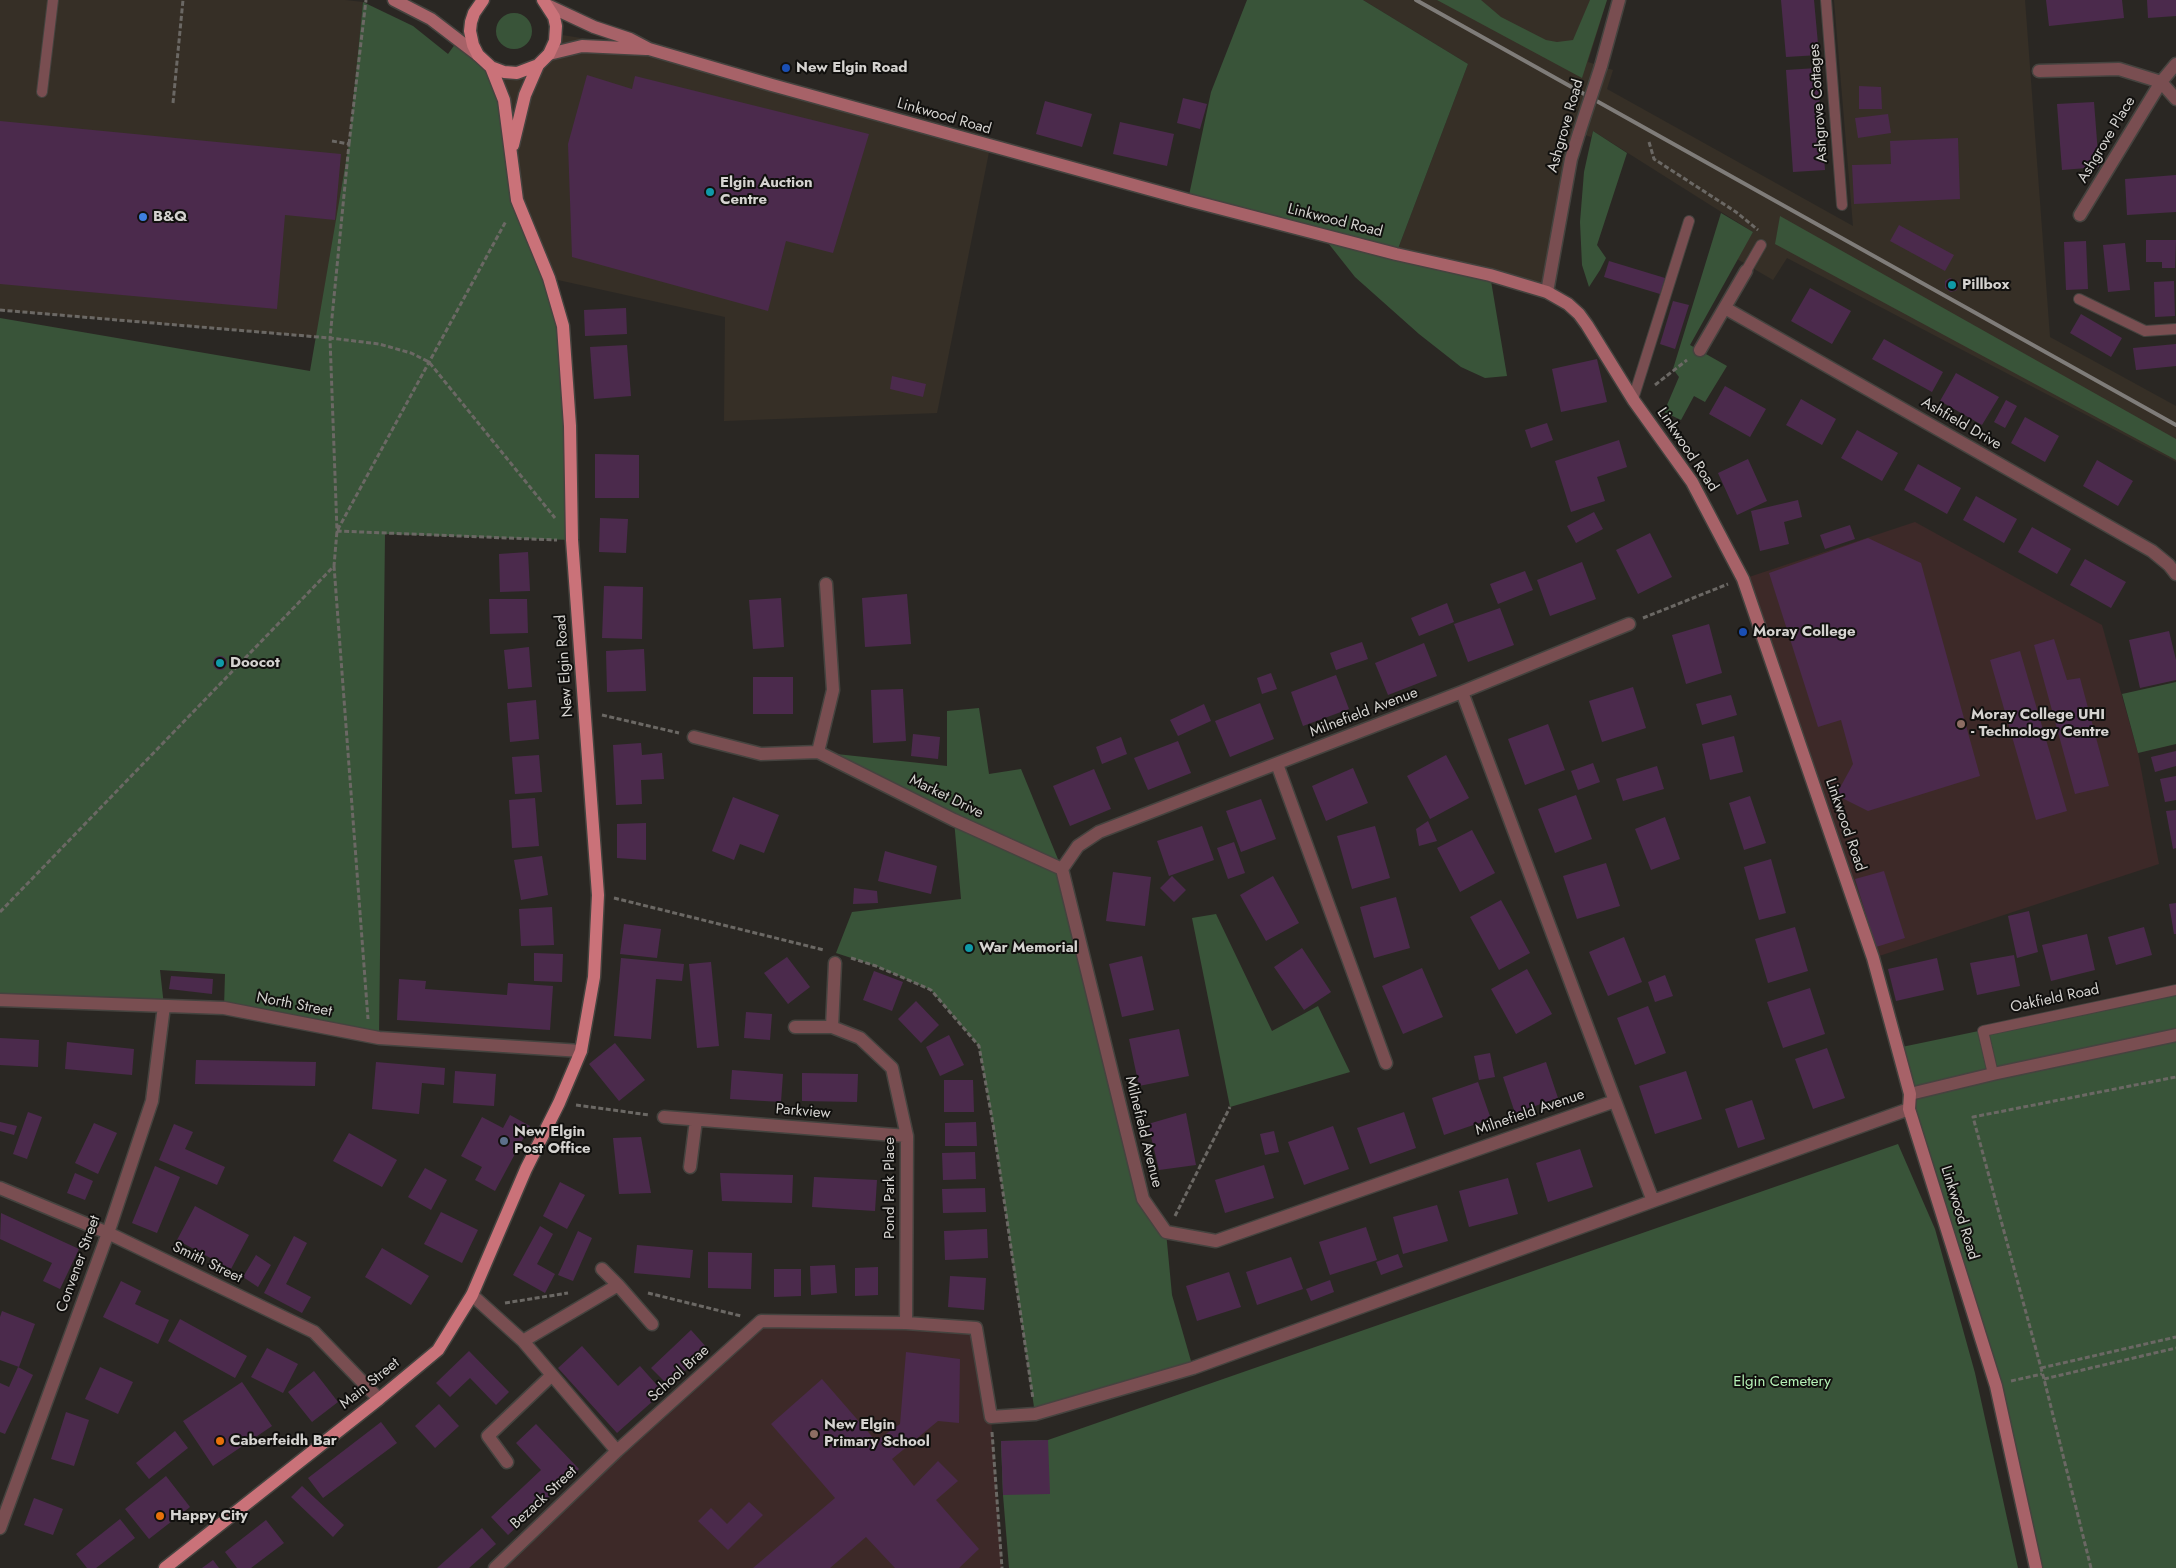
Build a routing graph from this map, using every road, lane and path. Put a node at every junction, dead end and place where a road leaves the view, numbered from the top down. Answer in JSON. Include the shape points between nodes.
{"nodes":[{"id":1,"x":53,"y":0,"type":"edge"},
{"id":2,"x":183,"y":0,"type":"edge"},
{"id":3,"x":366,"y":0,"type":"edge"},
{"id":4,"x":394,"y":0,"type":"edge"},
{"id":5,"x":483,"y":0,"type":"edge"},
{"id":6,"x":1619,"y":0,"type":"edge"},
{"id":7,"x":1826,"y":0,"type":"edge"},
{"id":8,"x":546,"y":3,"type":"edge"},
{"id":9,"x":649,"y":49,"type":"junction"},
{"id":10,"x":549,"y":54,"type":"junction"},
{"id":11,"x":478,"y":55,"type":"junction"},
{"id":12,"x":2176,"y":64,"type":"edge"},
{"id":13,"x":538,"y":65,"type":"junction"},
{"id":14,"x":491,"y":67,"type":"junction"},
{"id":15,"x":2039,"y":71,"type":"dead end"},
{"id":16,"x":2161,"y":82,"type":"junction"},
{"id":17,"x":42,"y":92,"type":"dead end"},
{"id":18,"x":2176,"y":99,"type":"edge"},
{"id":19,"x":174,"y":103,"type":"dead end"},
{"id":20,"x":332,"y":141,"type":"dead end"},
{"id":21,"x":1649,"y":142,"type":"dead end"},
{"id":22,"x":349,"y":144,"type":"junction"},
{"id":23,"x":511,"y":155,"type":"junction"},
{"id":24,"x":517,"y":200,"type":"junction"},
{"id":25,"x":1842,"y":205,"type":"dead end"},
{"id":26,"x":2080,"y":215,"type":"dead end"},
{"id":27,"x":1689,"y":221,"type":"dead end"},
{"id":28,"x":1761,"y":245,"type":"joint"},
{"id":29,"x":1746,"y":271,"type":"joint"},
{"id":30,"x":1547,"y":292,"type":"junction"},
{"id":31,"x":2079,"y":299,"type":"dead end"},
{"id":32,"x":1725,"y":308,"type":"junction"},
{"id":33,"x":0,"y":310,"type":"edge"},
{"id":34,"x":2176,"y":329,"type":"edge"},
{"id":35,"x":330,"y":338,"type":"junction"},
{"id":36,"x":1700,"y":350,"type":"joint"},
{"id":37,"x":429,"y":362,"type":"junction"},
{"id":38,"x":1634,"y":400,"type":"junction"},
{"id":39,"x":337,"y":531,"type":"junction"},
{"id":40,"x":572,"y":540,"type":"junction"},
{"id":41,"x":334,"y":566,"type":"junction"},
{"id":42,"x":2176,"y":574,"type":"edge"},
{"id":43,"x":1743,"y":579,"type":"junction"},
{"id":44,"x":826,"y":584,"type":"dead end"},
{"id":45,"x":1629,"y":624,"type":"joint"},
{"id":46,"x":1462,"y":692,"type":"junction"},
{"id":47,"x":584,"y":711,"type":"junction"},
{"id":48,"x":694,"y":737,"type":"joint"},
{"id":49,"x":818,"y":752,"type":"junction"},
{"id":50,"x":1277,"y":764,"type":"junction"},
{"id":51,"x":1062,"y":869,"type":"junction"},
{"id":52,"x":0,"y":912,"type":"edge"},
{"id":53,"x":835,"y":963,"type":"dead end"},
{"id":54,"x":2176,"y":990,"type":"edge"},
{"id":55,"x":0,"y":1000,"type":"edge"},
{"id":56,"x":164,"y":1006,"type":"junction"},
{"id":57,"x":795,"y":1026,"type":"dead end"},
{"id":58,"x":832,"y":1027,"type":"junction"},
{"id":59,"x":2176,"y":1035,"type":"edge"},
{"id":60,"x":370,"y":1036,"type":"junction"},
{"id":61,"x":581,"y":1051,"type":"junction"},
{"id":62,"x":1386,"y":1063,"type":"dead end"},
{"id":63,"x":1993,"y":1074,"type":"junction"},
{"id":64,"x":2176,"y":1077,"type":"edge"},
{"id":65,"x":1910,"y":1094,"type":"junction"},
{"id":66,"x":1615,"y":1101,"type":"junction"},
{"id":67,"x":559,"y":1103,"type":"junction"},
{"id":68,"x":1230,"y":1107,"type":"dead end"},
{"id":69,"x":1909,"y":1109,"type":"junction"},
{"id":70,"x":664,"y":1117,"type":"joint"},
{"id":71,"x":696,"y":1120,"type":"junction"},
{"id":72,"x":907,"y":1136,"type":"junction"},
{"id":73,"x":690,"y":1167,"type":"dead end"},
{"id":74,"x":526,"y":1169,"type":"joint"},
{"id":75,"x":0,"y":1188,"type":"edge"},
{"id":76,"x":1653,"y":1201,"type":"junction"},
{"id":77,"x":1166,"y":1232,"type":"junction"},
{"id":78,"x":108,"y":1233,"type":"junction"},
{"id":79,"x":602,"y":1269,"type":"dead end"},
{"id":80,"x":618,"y":1286,"type":"junction"},
{"id":81,"x":472,"y":1295,"type":"junction"},
{"id":82,"x":906,"y":1323,"type":"junction"},
{"id":83,"x":652,"y":1324,"type":"dead end"},
{"id":84,"x":2176,"y":1337,"type":"edge"},
{"id":85,"x":523,"y":1341,"type":"junction"},
{"id":86,"x":2176,"y":1348,"type":"edge"},
{"id":87,"x":2041,"y":1368,"type":"junction"},
{"id":88,"x":2042,"y":1374,"type":"junction"},
{"id":89,"x":552,"y":1375,"type":"junction"},
{"id":90,"x":2044,"y":1378,"type":"junction"},
{"id":91,"x":1996,"y":1386,"type":"junction"},
{"id":92,"x":379,"y":1399,"type":"junction"},
{"id":93,"x":991,"y":1417,"type":"junction"},
{"id":94,"x":617,"y":1452,"type":"junction"},
{"id":95,"x":508,"y":1462,"type":"dead end"},
{"id":96,"x":0,"y":1528,"type":"edge"},
{"id":97,"x":165,"y":1568,"type":"edge"},
{"id":98,"x":495,"y":1568,"type":"edge"},
{"id":99,"x":1002,"y":1568,"type":"edge"},
{"id":100,"x":2036,"y":1568,"type":"edge"},
{"id":101,"x":2091,"y":1568,"type":"edge"}],
"edges":[{"from":1,"to":17,"type":"lane"},
{"from":2,"to":19,"type":"path"},
{"from":3,"to":22,"type":"path"},
{"from":4,"to":11,"type":"street","via":[[431,19]]},
{"from":5,"to":11,"type":"main road","via":[[474,13],[470,31]]},
{"from":6,"to":30,"type":"street","name":"Ashgrove Road","bridge":true,"via":[[1571,160]]},
{"from":7,"to":25,"type":"lane","name":"Ashgrove Cottages"},
{"from":8,"to":9,"type":"street","name":"Linkwood Road"},
{"from":8,"to":10,"type":"main road","via":[[556,26],[555,41]]},
{"from":9,"to":10,"type":"street","name":"Linkwood Road","via":[[582,46]]},
{"from":9,"to":30,"type":"street","name":"Linkwood Road","via":[[990,147]]},
{"from":10,"to":13,"type":"main road"},
{"from":11,"to":14,"type":"main road"},
{"from":12,"to":16,"type":"street","name":"Ashgrove Place"},
{"from":13,"to":14,"type":"main road","via":[[517,73]]},
{"from":13,"to":23,"type":"main road","name":"New Elgin Road","via":[[525,95]]},
{"from":14,"to":23,"type":"main road","name":"New Elgin Road","via":[[504,100]]},
{"from":15,"to":16,"type":"street","name":"Ashgrove Place","via":[[2119,68]]},
{"from":16,"to":18,"type":"street"},
{"from":16,"to":26,"type":"street","name":"Ashgrove Place"},
{"from":20,"to":22,"type":"path"},
{"from":21,"to":28,"type":"path","via":[[1654,159],[1754,226],[1762,237]]},
{"from":22,"to":35,"type":"path"},
{"from":23,"to":24,"type":"main road","name":"New Elgin Road"},
{"from":24,"to":37,"type":"path"},
{"from":24,"to":40,"type":"main road","name":"New Elgin Road","via":[[549,278],[563,326],[570,426]]},
{"from":27,"to":38,"type":"lane"},
{"from":28,"to":29,"type":"lane"},
{"from":29,"to":32,"type":"street"},
{"from":30,"to":38,"type":"street","name":"Linkwood Road","via":[[1568,304],[1587,325]]},
{"from":31,"to":34,"type":"lane","via":[[2145,331]]},
{"from":32,"to":36,"type":"street"},
{"from":32,"to":42,"type":"street","name":"Ashfield Drive","via":[[2152,551]]},
{"from":33,"to":35,"type":"path"},
{"from":35,"to":37,"type":"path","via":[[379,344]]},
{"from":35,"to":39,"type":"path"},
{"from":36,"to":38,"type":"path"},
{"from":37,"to":39,"type":"path"},
{"from":37,"to":40,"type":"path"},
{"from":38,"to":43,"type":"street","name":"Linkwood Road","via":[[1692,482]]},
{"from":39,"to":40,"type":"path"},
{"from":39,"to":41,"type":"path"},
{"from":40,"to":47,"type":"main road","name":"New Elgin Road"},
{"from":41,"to":52,"type":"path"},
{"from":41,"to":60,"type":"path"},
{"from":43,"to":45,"type":"path"},
{"from":43,"to":65,"type":"street","name":"Linkwood Road","via":[[1873,958]]},
{"from":44,"to":49,"type":"street","via":[[833,690]]},
{"from":45,"to":46,"type":"street","name":"Milnefield Avenue"},
{"from":46,"to":50,"type":"street","name":"Milnefield Avenue"},
{"from":46,"to":66,"type":"street"},
{"from":47,"to":48,"type":"path"},
{"from":47,"to":61,"type":"main road","name":"New Elgin Road","via":[[598,895],[594,977]]},
{"from":48,"to":49,"type":"street","name":"Market Drive","via":[[761,754]]},
{"from":49,"to":51,"type":"street","name":"Market Drive","via":[[954,820]]},
{"from":50,"to":51,"type":"street","name":"Milnefield Avenue","via":[[1099,832],[1078,846]]},
{"from":50,"to":62,"type":"street"},
{"from":51,"to":77,"type":"street","name":"Milnefield Avenue","via":[[1143,1199]]},
{"from":53,"to":58,"type":"street"},
{"from":54,"to":63,"type":"lane","name":"Oakfield Road","via":[[1983,1031]]},
{"from":55,"to":56,"type":"street","name":"North Street"},
{"from":56,"to":60,"type":"street","name":"North Street","via":[[224,1008]]},
{"from":56,"to":78,"type":"street","name":"Convener Street","via":[[152,1101]]},
{"from":57,"to":58,"type":"street","name":"Pond Park Place"},
{"from":58,"to":72,"type":"street","name":"Pond Park Place","via":[[860,1038],[892,1068]]},
{"from":59,"to":63,"type":"street"},
{"from":60,"to":61,"type":"street","name":"North Street"},
{"from":61,"to":67,"type":"main road","name":"New Elgin Road"},
{"from":63,"to":65,"type":"street"},
{"from":64,"to":87,"type":"path","via":[[1973,1116]]},
{"from":65,"to":69,"type":"street","name":"Linkwood Road"},
{"from":66,"to":76,"type":"street"},
{"from":66,"to":77,"type":"street","name":"Milnefield Avenue","via":[[1216,1241]]},
{"from":67,"to":70,"type":"path"},
{"from":67,"to":74,"type":"main road","name":"New Elgin Road"},
{"from":68,"to":77,"type":"path"},
{"from":69,"to":76,"type":"street"},
{"from":69,"to":91,"type":"street","name":"Linkwood Road"},
{"from":70,"to":71,"type":"street","name":"Parkview"},
{"from":71,"to":72,"type":"street","name":"Parkview"},
{"from":71,"to":73,"type":"street"},
{"from":72,"to":82,"type":"street","name":"Pond Park Place"},
{"from":74,"to":81,"type":"main road","name":"Main Street"},
{"from":75,"to":78,"type":"street","name":"Smith Street"},
{"from":76,"to":93,"type":"street","via":[[1193,1368],[1035,1414]]},
{"from":78,"to":92,"type":"street","name":"Smith Street","via":[[314,1332]]},
{"from":78,"to":96,"type":"street","name":"Convener Street"},
{"from":79,"to":80,"type":"street"},
{"from":80,"to":83,"type":"street"},
{"from":80,"to":85,"type":"street"},
{"from":81,"to":85,"type":"street"},
{"from":81,"to":92,"type":"main road","name":"Main Street","via":[[438,1350]]},
{"from":82,"to":93,"type":"street","name":"School Brae","via":[[976,1328]]},
{"from":82,"to":94,"type":"street","name":"School Brae","via":[[761,1321]]},
{"from":84,"to":87,"type":"path"},
{"from":85,"to":89,"type":"street"},
{"from":86,"to":90,"type":"path"},
{"from":87,"to":88,"type":"path"},
{"from":88,"to":90,"type":"path"},
{"from":88,"to":91,"type":"path"},
{"from":89,"to":94,"type":"street"},
{"from":89,"to":95,"type":"street","via":[[488,1436]]},
{"from":90,"to":101,"type":"path"},
{"from":91,"to":100,"type":"street","name":"Linkwood Road"},
{"from":92,"to":97,"type":"main road","name":"Main Street"},
{"from":93,"to":99,"type":"path"},
{"from":94,"to":98,"type":"street","name":"Bezack Street"}]}
